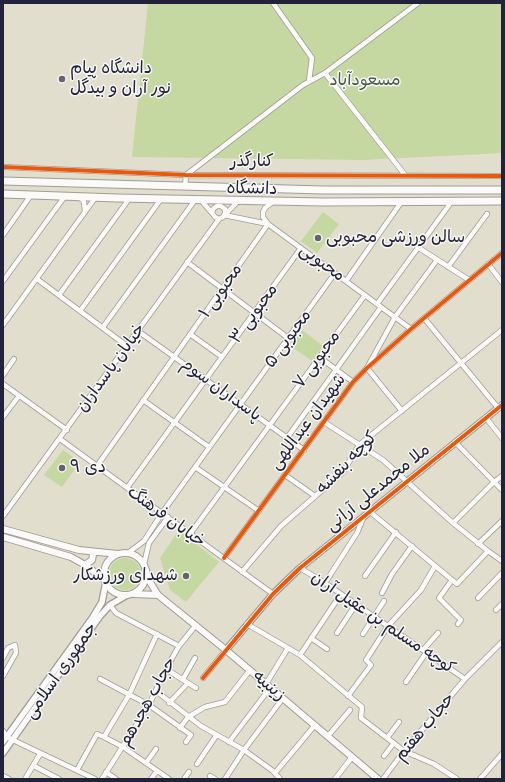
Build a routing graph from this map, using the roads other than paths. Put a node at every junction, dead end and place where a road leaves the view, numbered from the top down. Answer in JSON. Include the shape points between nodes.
{"nodes":[{"id":1,"x":273,"y":3,"type":"edge"},
{"id":2,"x":418,"y":3,"type":"edge"},
{"id":3,"x":325,"y":73,"type":"junction"},
{"id":4,"x":309,"y":82,"type":"junction"},
{"id":5,"x":3,"y":167,"type":"edge"},
{"id":6,"x":186,"y":175,"type":"junction"},
{"id":7,"x":405,"y":175,"type":"junction"},
{"id":8,"x":502,"y":176,"type":"edge"},
{"id":9,"x":3,"y":181,"type":"edge"},
{"id":10,"x":185,"y":187,"type":"junction"},
{"id":11,"x":324,"y":190,"type":"junction"},
{"id":12,"x":502,"y":190,"type":"edge"},
{"id":13,"x":3,"y":194,"type":"edge"},
{"id":14,"x":31,"y":195,"type":"junction"},
{"id":15,"x":65,"y":196,"type":"junction"},
{"id":16,"x":80,"y":197,"type":"junction"},
{"id":17,"x":95,"y":198,"type":"junction"},
{"id":18,"x":129,"y":199,"type":"junction"},
{"id":19,"x":162,"y":199,"type":"junction"},
{"id":20,"x":198,"y":200,"type":"junction"},
{"id":21,"x":238,"y":200,"type":"junction"},
{"id":22,"x":274,"y":201,"type":"junction"},
{"id":23,"x":452,"y":201,"type":"junction"},
{"id":24,"x":502,"y":201,"type":"edge"},
{"id":25,"x":324,"y":202,"type":"junction"},
{"id":26,"x":402,"y":202,"type":"junction"},
{"id":27,"x":85,"y":212,"type":"junction"},
{"id":28,"x":212,"y":213,"type":"junction"},
{"id":29,"x":225,"y":214,"type":"junction"},
{"id":30,"x":487,"y":214,"type":"dead end"},
{"id":31,"x":219,"y":219,"type":"junction"},
{"id":32,"x":268,"y":224,"type":"junction"},
{"id":33,"x":3,"y":235,"type":"edge"},
{"id":34,"x":301,"y":248,"type":"junction"},
{"id":35,"x":418,"y":248,"type":"junction"},
{"id":36,"x":502,"y":253,"type":"edge"},
{"id":37,"x":437,"y":260,"type":"junction"},
{"id":38,"x":187,"y":262,"type":"junction"},
{"id":39,"x":488,"y":264,"type":"junction"},
{"id":40,"x":448,"y":267,"type":"junction"},
{"id":41,"x":335,"y":273,"type":"junction"},
{"id":42,"x":37,"y":280,"type":"junction"},
{"id":43,"x":469,"y":280,"type":"junction"},
{"id":44,"x":3,"y":281,"type":"edge"},
{"id":45,"x":346,"y":281,"type":"junction"},
{"id":46,"x":502,"y":282,"type":"edge"},
{"id":47,"x":223,"y":288,"type":"junction"},
{"id":48,"x":58,"y":295,"type":"junction"},
{"id":49,"x":365,"y":295,"type":"junction"},
{"id":50,"x":379,"y":305,"type":"junction"},
{"id":51,"x":80,"y":311,"type":"junction"},
{"id":52,"x":255,"y":312,"type":"junction"},
{"id":53,"x":395,"y":317,"type":"junction"},
{"id":54,"x":424,"y":318,"type":"junction"},
{"id":55,"x":4,"y":321,"type":"edge"},
{"id":56,"x":102,"y":328,"type":"junction"},
{"id":57,"x":411,"y":329,"type":"junction"},
{"id":58,"x":138,"y":330,"type":"junction"},
{"id":59,"x":502,"y":330,"type":"edge"},
{"id":60,"x":190,"y":334,"type":"junction"},
{"id":61,"x":288,"y":338,"type":"junction"},
{"id":62,"x":127,"y":346,"type":"junction"},
{"id":63,"x":174,"y":357,"type":"junction"},
{"id":64,"x":222,"y":357,"type":"junction"},
{"id":65,"x":319,"y":357,"type":"junction"},
{"id":66,"x":14,"y":359,"type":"dead end"},
{"id":67,"x":461,"y":363,"type":"junction"},
{"id":68,"x":366,"y":368,"type":"junction"},
{"id":69,"x":336,"y":370,"type":"junction"},
{"id":70,"x":3,"y":375,"type":"edge"},
{"id":71,"x":206,"y":379,"type":"junction"},
{"id":72,"x":353,"y":382,"type":"junction"},
{"id":73,"x":3,"y":384,"type":"edge"},
{"id":74,"x":20,"y":396,"type":"junction"},
{"id":75,"x":143,"y":400,"type":"junction"},
{"id":76,"x":240,"y":404,"type":"junction"},
{"id":77,"x":500,"y":406,"type":"edge"},
{"id":78,"x":402,"y":411,"type":"junction"},
{"id":79,"x":3,"y":417,"type":"edge"},
{"id":80,"x":486,"y":418,"type":"junction"},
{"id":81,"x":324,"y":422,"type":"junction"},
{"id":82,"x":174,"y":423,"type":"junction"},
{"id":83,"x":270,"y":425,"type":"junction"},
{"id":84,"x":67,"y":430,"type":"junction"},
{"id":85,"x":287,"y":438,"type":"junction"},
{"id":86,"x":502,"y":438,"type":"edge"},
{"id":87,"x":60,"y":439,"type":"junction"},
{"id":88,"x":455,"y":442,"type":"junction"},
{"id":89,"x":359,"y":445,"type":"junction"},
{"id":90,"x":209,"y":447,"type":"junction"},
{"id":91,"x":304,"y":450,"type":"junction"},
{"id":92,"x":97,"y":466,"type":"junction"},
{"id":93,"x":195,"y":467,"type":"junction"},
{"id":94,"x":285,"y":475,"type":"junction"},
{"id":95,"x":502,"y":476,"type":"edge"},
{"id":96,"x":406,"y":482,"type":"junction"},
{"id":97,"x":494,"y":482,"type":"junction"},
{"id":98,"x":225,"y":486,"type":"junction"},
{"id":99,"x":127,"y":488,"type":"junction"},
{"id":100,"x":502,"y":490,"type":"edge"},
{"id":101,"x":315,"y":496,"type":"junction"},
{"id":102,"x":259,"y":511,"type":"junction"},
{"id":103,"x":162,"y":513,"type":"junction"},
{"id":104,"x":367,"y":513,"type":"junction"},
{"id":105,"x":3,"y":516,"type":"edge"},
{"id":106,"x":168,"y":518,"type":"junction"},
{"id":107,"x":502,"y":521,"type":"edge"},
{"id":108,"x":453,"y":523,"type":"junction"},
{"id":109,"x":3,"y":529,"type":"edge"},
{"id":110,"x":396,"y":532,"type":"junction"},
{"id":111,"x":190,"y":534,"type":"junction"},
{"id":112,"x":3,"y":537,"type":"edge"},
{"id":113,"x":478,"y":544,"type":"junction"},
{"id":114,"x":412,"y":546,"type":"junction"},
{"id":115,"x":488,"y":551,"type":"junction"},
{"id":116,"x":92,"y":552,"type":"junction"},
{"id":117,"x":128,"y":553,"type":"junction"},
{"id":118,"x":118,"y":554,"type":"junction"},
{"id":119,"x":224,"y":558,"type":"junction"},
{"id":120,"x":502,"y":560,"type":"edge"},
{"id":121,"x":85,"y":564,"type":"junction"},
{"id":122,"x":435,"y":566,"type":"junction"},
{"id":123,"x":145,"y":567,"type":"junction"},
{"id":124,"x":300,"y":568,"type":"junction"},
{"id":125,"x":242,"y":572,"type":"junction"},
{"id":126,"x":502,"y":572,"type":"edge"},
{"id":127,"x":365,"y":576,"type":"dead end"},
{"id":128,"x":452,"y":580,"type":"junction"},
{"id":129,"x":105,"y":581,"type":"junction"},
{"id":130,"x":326,"y":583,"type":"junction"},
{"id":131,"x":382,"y":593,"type":"dead end"},
{"id":132,"x":273,"y":594,"type":"junction"},
{"id":133,"x":341,"y":594,"type":"junction"},
{"id":134,"x":130,"y":595,"type":"junction"},
{"id":135,"x":158,"y":595,"type":"junction"},
{"id":136,"x":478,"y":598,"type":"dead end"},
{"id":137,"x":384,"y":601,"type":"dead end"},
{"id":138,"x":356,"y":604,"type":"junction"},
{"id":139,"x":502,"y":604,"type":"edge"},
{"id":140,"x":110,"y":605,"type":"junction"},
{"id":141,"x":496,"y":610,"type":"dead end"},
{"id":142,"x":374,"y":616,"type":"junction"},
{"id":143,"x":247,"y":624,"type":"junction"},
{"id":144,"x":458,"y":624,"type":"dead end"},
{"id":145,"x":196,"y":625,"type":"junction"},
{"id":146,"x":388,"y":626,"type":"junction"},
{"id":147,"x":337,"y":632,"type":"dead end"},
{"id":148,"x":438,"y":633,"type":"dead end"},
{"id":149,"x":156,"y":634,"type":"junction"},
{"id":150,"x":363,"y":634,"type":"dead end"},
{"id":151,"x":311,"y":638,"type":"junction"},
{"id":152,"x":502,"y":642,"type":"edge"},
{"id":153,"x":179,"y":646,"type":"junction"},
{"id":154,"x":288,"y":648,"type":"junction"},
{"id":155,"x":327,"y":649,"type":"dead end"},
{"id":156,"x":226,"y":650,"type":"junction"},
{"id":157,"x":424,"y":652,"type":"junction"},
{"id":158,"x":300,"y":655,"type":"junction"},
{"id":159,"x":3,"y":658,"type":"edge"},
{"id":160,"x":195,"y":658,"type":"dead end"},
{"id":161,"x":166,"y":669,"type":"junction"},
{"id":162,"x":250,"y":670,"type":"junction"},
{"id":163,"x":3,"y":676,"type":"edge"},
{"id":164,"x":203,"y":678,"type":"dead end"},
{"id":165,"x":100,"y":679,"type":"dead end"},
{"id":166,"x":183,"y":679,"type":"junction"},
{"id":167,"x":465,"y":679,"type":"junction"},
{"id":168,"x":406,"y":682,"type":"dead end"},
{"id":169,"x":188,"y":683,"type":"junction"},
{"id":170,"x":268,"y":686,"type":"junction"},
{"id":171,"x":196,"y":688,"type":"dead end"},
{"id":172,"x":156,"y":691,"type":"junction"},
{"id":173,"x":129,"y":695,"type":"junction"},
{"id":174,"x":348,"y":696,"type":"junction"},
{"id":175,"x":283,"y":698,"type":"junction"},
{"id":176,"x":169,"y":703,"type":"junction"},
{"id":177,"x":148,"y":705,"type":"junction"},
{"id":178,"x":350,"y":710,"type":"dead end"},
{"id":179,"x":188,"y":717,"type":"junction"},
{"id":180,"x":399,"y":722,"type":"dead end"},
{"id":181,"x":315,"y":725,"type":"junction"},
{"id":182,"x":180,"y":728,"type":"junction"},
{"id":183,"x":3,"y":731,"type":"edge"},
{"id":184,"x":5,"y":736,"type":"edge"},
{"id":185,"x":216,"y":736,"type":"junction"},
{"id":186,"x":328,"y":736,"type":"junction"},
{"id":187,"x":104,"y":737,"type":"junction"},
{"id":188,"x":387,"y":738,"type":"junction"},
{"id":189,"x":12,"y":740,"type":"junction"},
{"id":190,"x":3,"y":742,"type":"edge"},
{"id":191,"x":186,"y":742,"type":"dead end"},
{"id":192,"x":229,"y":742,"type":"junction"},
{"id":193,"x":394,"y":744,"type":"junction"},
{"id":194,"x":123,"y":747,"type":"junction"},
{"id":195,"x":156,"y":749,"type":"dead end"},
{"id":196,"x":244,"y":750,"type":"junction"},
{"id":197,"x":404,"y":751,"type":"junction"},
{"id":198,"x":3,"y":753,"type":"edge"},
{"id":199,"x":40,"y":754,"type":"junction"},
{"id":200,"x":502,"y":754,"type":"edge"},
{"id":201,"x":384,"y":756,"type":"dead end"},
{"id":202,"x":352,"y":757,"type":"junction"},
{"id":203,"x":146,"y":763,"type":"junction"},
{"id":204,"x":197,"y":764,"type":"dead end"},
{"id":205,"x":34,"y":766,"type":"junction"},
{"id":206,"x":77,"y":770,"type":"junction"},
{"id":207,"x":157,"y":771,"type":"junction"},
{"id":208,"x":106,"y":772,"type":"junction"},
{"id":209,"x":189,"y":772,"type":"dead end"},
{"id":210,"x":275,"y":773,"type":"junction"},
{"id":211,"x":3,"y":776,"type":"edge"},
{"id":212,"x":210,"y":776,"type":"dead end"},
{"id":213,"x":9,"y":779,"type":"edge"},
{"id":214,"x":26,"y":779,"type":"edge"},
{"id":215,"x":57,"y":779,"type":"edge"},
{"id":216,"x":95,"y":779,"type":"edge"},
{"id":217,"x":102,"y":779,"type":"edge"},
{"id":218,"x":116,"y":779,"type":"edge"},
{"id":219,"x":151,"y":779,"type":"edge"},
{"id":220,"x":169,"y":779,"type":"edge"},
{"id":221,"x":184,"y":779,"type":"edge"},
{"id":222,"x":215,"y":779,"type":"edge"},
{"id":223,"x":225,"y":779,"type":"edge"},
{"id":224,"x":280,"y":779,"type":"edge"},
{"id":225,"x":335,"y":779,"type":"edge"},
{"id":226,"x":378,"y":779,"type":"edge"},
{"id":227,"x":383,"y":779,"type":"edge"},
{"id":228,"x":457,"y":779,"type":"edge"},
{"id":229,"x":480,"y":779,"type":"edge"}],
"edges":[{"from":1,"to":4,"type":"street","via":[[312,58]]},
{"from":2,"to":3,"type":"street"},
{"from":3,"to":4,"type":"street"},
{"from":3,"to":7,"type":"street"},
{"from":4,"to":6,"type":"street"},
{"from":5,"to":6,"type":"street","name":"کنارگذر"},
{"from":6,"to":7,"type":"street","name":"کنارگذر"},
{"from":6,"to":10,"type":"street"},
{"from":7,"to":8,"type":"street","name":"کنارگذر"},
{"from":9,"to":10,"type":"main road","name":"دانشگاه"},
{"from":10,"to":11,"type":"main road","name":"دانشگاه"},
{"from":11,"to":12,"type":"main road","name":"دانشگاه"},
{"from":11,"to":25,"type":"main road"},
{"from":13,"to":14,"type":"main road","name":"دانشگاه"},
{"from":14,"to":15,"type":"main road","name":"دانشگاه"},
{"from":14,"to":33,"type":"street"},
{"from":15,"to":16,"type":"main road","name":"دانشگاه"},
{"from":15,"to":44,"type":"street"},
{"from":16,"to":17,"type":"main road","name":"دانشگاه"},
{"from":16,"to":27,"type":"street","via":[[84,202]]},
{"from":17,"to":18,"type":"main road","name":"دانشگاه"},
{"from":17,"to":27,"type":"street"},
{"from":18,"to":19,"type":"main road","name":"دانشگاه"},
{"from":18,"to":48,"type":"street"},
{"from":19,"to":20,"type":"main road","name":"دانشگاه"},
{"from":19,"to":51,"type":"street"},
{"from":20,"to":21,"type":"main road","name":"دانشگاه"},
{"from":20,"to":28,"type":"street"},
{"from":20,"to":56,"type":"street"},
{"from":21,"to":22,"type":"main road","name":"دانشگاه"},
{"from":21,"to":29,"type":"street"},
{"from":22,"to":25,"type":"main road","name":"دانشگاه"},
{"from":22,"to":32,"type":"street","via":[[263,212]]},
{"from":23,"to":24,"type":"main road","name":"دانشگاه"},
{"from":23,"to":26,"type":"main road","name":"دانشگاه"},
{"from":23,"to":35,"type":"street"},
{"from":25,"to":26,"type":"main road","name":"دانشگاه"},
{"from":26,"to":45,"type":"street"},
{"from":27,"to":42,"type":"street"},
{"from":28,"to":29,"type":"street","via":[[213,209],[221,206],[225,209]]},
{"from":28,"to":31,"type":"street"},
{"from":29,"to":31,"type":"street"},
{"from":29,"to":32,"type":"street","name":"محبوبی"},
{"from":30,"to":40,"type":"street"},
{"from":31,"to":38,"type":"street","name":"خیابان پاسداران"},
{"from":32,"to":34,"type":"street","name":"محبوبی"},
{"from":32,"to":47,"type":"street","name":"محبوبی ۱"},
{"from":34,"to":41,"type":"street","name":"محبوبی"},
{"from":34,"to":52,"type":"street","name":"محبوبی ۳"},
{"from":35,"to":37,"type":"street"},
{"from":35,"to":50,"type":"street"},
{"from":36,"to":39,"type":"street","name":"شهیدان عبداللهی"},
{"from":37,"to":40,"type":"street"},
{"from":37,"to":53,"type":"street"},
{"from":38,"to":47,"type":"street"},
{"from":38,"to":58,"type":"street","name":"خیابان پاسداران"},
{"from":39,"to":43,"type":"street","name":"شهیدان عبداللهی"},
{"from":39,"to":46,"type":"street"},
{"from":40,"to":43,"type":"street"},
{"from":41,"to":45,"type":"street","name":"محبوبی"},
{"from":41,"to":61,"type":"street","name":"محبوبی ۵"},
{"from":42,"to":48,"type":"street"},
{"from":42,"to":55,"type":"street"},
{"from":43,"to":54,"type":"street","name":"شهیدان عبداللهی"},
{"from":45,"to":49,"type":"street","name":"محبوبی"},
{"from":47,"to":52,"type":"street"},
{"from":47,"to":60,"type":"street","name":"محبوبی ۱"},
{"from":48,"to":51,"type":"street"},
{"from":49,"to":50,"type":"street","name":"محبوبی"},
{"from":49,"to":65,"type":"street","name":"محبوبی ۷"},
{"from":50,"to":53,"type":"street","name":"محبوبی"},
{"from":50,"to":69,"type":"street"},
{"from":51,"to":56,"type":"street"},
{"from":52,"to":61,"type":"street"},
{"from":52,"to":64,"type":"street","name":"محبوبی ۳"},
{"from":53,"to":57,"type":"street","name":"محبوبی"},
{"from":53,"to":68,"type":"street"},
{"from":54,"to":57,"type":"street","name":"شهیدان عبداللهی"},
{"from":54,"to":67,"type":"street"},
{"from":56,"to":62,"type":"street"},
{"from":57,"to":68,"type":"street","name":"شهیدان عبداللهی"},
{"from":58,"to":62,"type":"street","name":"خیابان پاسداران"},
{"from":58,"to":63,"type":"street","name":"پاسداران سوم"},
{"from":59,"to":67,"type":"street","name":"کوچه بنفشه"},
{"from":60,"to":63,"type":"street","name":"محبوبی ۱"},
{"from":60,"to":64,"type":"street"},
{"from":61,"to":76,"type":"street","name":"محبوبی ۵"},
{"from":62,"to":84,"type":"street","name":"خیابان پاسداران"},
{"from":63,"to":71,"type":"street","name":"پاسداران سوم"},
{"from":63,"to":75,"type":"street","name":"محبوبی ۱"},
{"from":64,"to":71,"type":"street","name":"محبوبی ۳"},
{"from":65,"to":69,"type":"street"},
{"from":65,"to":83,"type":"street","name":"محبوبی ۷"},
{"from":66,"to":70,"type":"street"},
{"from":67,"to":77,"type":"street"},
{"from":67,"to":78,"type":"street","name":"کوچه بنفشه"},
{"from":68,"to":72,"type":"street","name":"شهیدان عبداللهی"},
{"from":68,"to":78,"type":"street"},
{"from":69,"to":72,"type":"street"},
{"from":69,"to":85,"type":"street"},
{"from":71,"to":76,"type":"street","name":"پاسداران سوم"},
{"from":71,"to":82,"type":"street","name":"محبوبی ۳"},
{"from":72,"to":81,"type":"street","name":"شهیدان عبداللهی"},
{"from":73,"to":74,"type":"street"},
{"from":74,"to":79,"type":"street"},
{"from":74,"to":84,"type":"street"},
{"from":75,"to":82,"type":"street"},
{"from":75,"to":92,"type":"street","name":"محبوبی ۱"},
{"from":76,"to":83,"type":"street","name":"پاسداران سوم"},
{"from":76,"to":90,"type":"street","name":"محبوبی ۵"},
{"from":77,"to":80,"type":"street","name":"ملا محمدعلی آرانی"},
{"from":78,"to":89,"type":"street","name":"کوچه بنفشه"},
{"from":80,"to":86,"type":"street"},
{"from":80,"to":88,"type":"street","name":"ملا محمدعلی آرانی"},
{"from":81,"to":89,"type":"street"},
{"from":81,"to":91,"type":"street","name":"شهیدان عبداللهی"},
{"from":82,"to":90,"type":"street"},
{"from":82,"to":99,"type":"street","name":"محبوبی ۳"},
{"from":83,"to":85,"type":"street","name":"پاسداران سوم"},
{"from":83,"to":98,"type":"street","name":"محبوبی ۷"},
{"from":84,"to":87,"type":"street","name":"خیابان پاسداران"},
{"from":85,"to":91,"type":"street","name":"پاسداران سوم"},
{"from":87,"to":92,"type":"street","name":"خیابان فرهنگ"},
{"from":87,"to":105,"type":"street","name":"خیابان پاسداران"},
{"from":88,"to":96,"type":"street","name":"ملا محمدعلی آرانی"},
{"from":88,"to":97,"type":"street"},
{"from":89,"to":96,"type":"street","via":[[383,460]]},
{"from":89,"to":101,"type":"street","name":"کوچه بنفشه","via":[[343,472]]},
{"from":90,"to":93,"type":"street","name":"محبوبی ۵"},
{"from":91,"to":94,"type":"street","name":"شهیدان عبداللهی"},
{"from":92,"to":99,"type":"street","name":"خیابان فرهنگ"},
{"from":93,"to":98,"type":"street"},
{"from":93,"to":103,"type":"street","name":"محبوبی ۵"},
{"from":94,"to":101,"type":"street"},
{"from":94,"to":102,"type":"street","name":"شهیدان عبداللهی"},
{"from":95,"to":97,"type":"street"},
{"from":96,"to":104,"type":"street","name":"ملا محمدعلی آرانی"},
{"from":96,"to":108,"type":"street"},
{"from":97,"to":100,"type":"street"},
{"from":97,"to":108,"type":"street"},
{"from":98,"to":102,"type":"street"},
{"from":98,"to":111,"type":"street","name":"محبوبی ۷"},
{"from":99,"to":103,"type":"street","name":"خیابان فرهنگ"},
{"from":101,"to":125,"type":"street","name":"کوچه بنفشه","via":[[280,526]]},
{"from":102,"to":119,"type":"street","name":"شهیدان عبداللهی"},
{"from":103,"to":106,"type":"street","name":"خیابان فرهنگ"},
{"from":103,"to":117,"type":"street","name":"محبوبی ۵","via":[[144,541]]},
{"from":104,"to":110,"type":"street"},
{"from":104,"to":124,"type":"street","name":"ملا محمدعلی آرانی"},
{"from":104,"to":130,"type":"street"},
{"from":106,"to":111,"type":"street","name":"خیابان فرهنگ"},
{"from":106,"to":123,"type":"street","via":[[149,543]]},
{"from":107,"to":113,"type":"street"},
{"from":108,"to":113,"type":"street"},
{"from":109,"to":116,"type":"main road"},
{"from":110,"to":114,"type":"street"},
{"from":110,"to":127,"type":"street"},
{"from":111,"to":119,"type":"street","name":"خیابان فرهنگ"},
{"from":112,"to":121,"type":"main road"},
{"from":113,"to":115,"type":"street"},
{"from":114,"to":122,"type":"street"},
{"from":114,"to":131,"type":"street"},
{"from":115,"to":120,"type":"street"},
{"from":115,"to":128,"type":"street","via":[[457,584]]},
{"from":116,"to":118,"type":"main road"},
{"from":116,"to":121,"type":"main road","via":[[92,560]]},
{"from":117,"to":118,"type":"main road"},
{"from":117,"to":123,"type":"main road","via":[[136,556]]},
{"from":118,"to":129,"type":"main road","via":[[108,561],[105,567]]},
{"from":119,"to":125,"type":"street","name":"خیابان فرهنگ"},
{"from":121,"to":129,"type":"main road"},
{"from":122,"to":128,"type":"street"},
{"from":122,"to":146,"type":"street","via":[[421,590]]},
{"from":123,"to":134,"type":"main road","via":[[145,581],[142,587]]},
{"from":123,"to":135,"type":"main road","name":"زینبیه","via":[[148,579]]},
{"from":124,"to":130,"type":"street","name":"کوچه مسلم بن عقیل آران"},
{"from":124,"to":132,"type":"street","name":"ملا محمدعلی آرانی"},
{"from":125,"to":132,"type":"street","name":"خیابان فرهنگ"},
{"from":126,"to":136,"type":"street"},
{"from":128,"to":144,"type":"street","via":[[439,598],[461,620]]},
{"from":129,"to":134,"type":"main road","via":[[114,592]]},
{"from":129,"to":184,"type":"street","name":"جمهوری اسلامی","via":[[102,602],[93,617]]},
{"from":130,"to":133,"type":"street","name":"کوچه مسلم بن عقیل آران"},
{"from":132,"to":143,"type":"street","name":"ملا محمدعلی آرانی"},
{"from":133,"to":138,"type":"street","name":"کوچه مسلم بن عقیل آران"},
{"from":133,"to":151,"type":"street"},
{"from":134,"to":135,"type":"main road"},
{"from":134,"to":140,"type":"street","name":"جمهوری اسلامی"},
{"from":135,"to":145,"type":"main road","name":"زینبیه"},
{"from":137,"to":142,"type":"street"},
{"from":138,"to":142,"type":"street","name":"کوچه مسلم بن عقیل آران"},
{"from":138,"to":147,"type":"street"},
{"from":139,"to":141,"type":"street"},
{"from":140,"to":149,"type":"street","via":[[116,613]]},
{"from":140,"to":189,"type":"street","name":"جمهوری اسلامی"},
{"from":142,"to":146,"type":"street","name":"کوچه مسلم بن عقیل آران"},
{"from":142,"to":150,"type":"street"},
{"from":143,"to":154,"type":"street"},
{"from":143,"to":156,"type":"street","name":"ملا محمدعلی آرانی"},
{"from":145,"to":153,"type":"street","name":"حجاب هجدهم"},
{"from":145,"to":156,"type":"main road","name":"زینبیه"},
{"from":146,"to":157,"type":"street","name":"کوچه مسلم بن عقیل آران"},
{"from":146,"to":174,"type":"street","via":[[366,660],[371,665]]},
{"from":148,"to":157,"type":"street"},
{"from":149,"to":153,"type":"street"},
{"from":149,"to":173,"type":"street"},
{"from":151,"to":155,"type":"street"},
{"from":151,"to":158,"type":"street"},
{"from":152,"to":167,"type":"street","name":"حجاب هفتم"},
{"from":153,"to":161,"type":"street","name":"حجاب هجدهم"},
{"from":154,"to":158,"type":"street"},
{"from":154,"to":170,"type":"street"},
{"from":156,"to":162,"type":"main road","name":"زینبیه"},
{"from":156,"to":164,"type":"street"},
{"from":157,"to":167,"type":"street","name":"کوچه مسلم بن عقیل آران"},
{"from":157,"to":168,"type":"street"},
{"from":158,"to":174,"type":"street"},
{"from":159,"to":163,"type":"street","via":[[8,648],[15,645],[16,652]]},
{"from":160,"to":166,"type":"street"},
{"from":161,"to":166,"type":"street"},
{"from":161,"to":172,"type":"street","name":"حجاب هجدهم"},
{"from":162,"to":170,"type":"main road","name":"زینبیه"},
{"from":162,"to":179,"type":"street","via":[[225,702],[205,707]]},
{"from":165,"to":173,"type":"street"},
{"from":166,"to":169,"type":"street"},
{"from":167,"to":197,"type":"street","name":"حجاب هفتم"},
{"from":169,"to":171,"type":"street"},
{"from":169,"to":176,"type":"street"},
{"from":170,"to":175,"type":"main road","name":"زینبیه"},
{"from":170,"to":192,"type":"street"},
{"from":172,"to":176,"type":"street"},
{"from":172,"to":177,"type":"street","name":"حجاب هجدهم"},
{"from":173,"to":177,"type":"street"},
{"from":173,"to":187,"type":"street"},
{"from":174,"to":188,"type":"street","via":[[362,707],[361,718]]},
{"from":175,"to":181,"type":"main road","name":"زینبیه"},
{"from":175,"to":196,"type":"street"},
{"from":176,"to":179,"type":"street"},
{"from":177,"to":182,"type":"street"},
{"from":177,"to":194,"type":"street","name":"حجاب هجدهم"},
{"from":178,"to":186,"type":"street"},
{"from":179,"to":182,"type":"street"},
{"from":179,"to":185,"type":"street"},
{"from":180,"to":188,"type":"street"},
{"from":181,"to":186,"type":"main road","name":"زینبیه"},
{"from":181,"to":210,"type":"street"},
{"from":182,"to":191,"type":"street","via":[[191,735]]},
{"from":183,"to":184,"type":"street"},
{"from":184,"to":189,"type":"street"},
{"from":184,"to":190,"type":"street","name":"جمهوری اسلامی"},
{"from":185,"to":192,"type":"street"},
{"from":185,"to":204,"type":"street"},
{"from":186,"to":202,"type":"main road","name":"زینبیه"},
{"from":187,"to":194,"type":"street"},
{"from":187,"to":206,"type":"street","via":[[98,734]]},
{"from":188,"to":193,"type":"street"},
{"from":189,"to":198,"type":"street","name":"جمهوری اسلامی"},
{"from":189,"to":199,"type":"street"},
{"from":192,"to":196,"type":"street"},
{"from":193,"to":197,"type":"street"},
{"from":193,"to":201,"type":"street"},
{"from":194,"to":203,"type":"street"},
{"from":194,"to":208,"type":"street","name":"حجاب هجدهم"},
{"from":195,"to":203,"type":"street"},
{"from":196,"to":210,"type":"street"},
{"from":196,"to":223,"type":"street"},
{"from":197,"to":227,"type":"street","name":"حجاب هفتم"},
{"from":197,"to":228,"type":"street","via":[[434,764]]},
{"from":199,"to":205,"type":"street"},
{"from":199,"to":206,"type":"street"},
{"from":200,"to":229,"type":"street"},
{"from":202,"to":225,"type":"street"},
{"from":202,"to":226,"type":"main road","name":"زینبیه"},
{"from":203,"to":207,"type":"street"},
{"from":205,"to":214,"type":"street"},
{"from":205,"to":215,"type":"street"},
{"from":206,"to":216,"type":"street"},
{"from":207,"to":219,"type":"street"},
{"from":207,"to":220,"type":"street"},
{"from":208,"to":217,"type":"street","name":"حجاب هجدهم"},
{"from":208,"to":218,"type":"street"},
{"from":209,"to":221,"type":"street"},
{"from":210,"to":224,"type":"street"},
{"from":211,"to":213,"type":"street"},
{"from":212,"to":222,"type":"street"}]}
